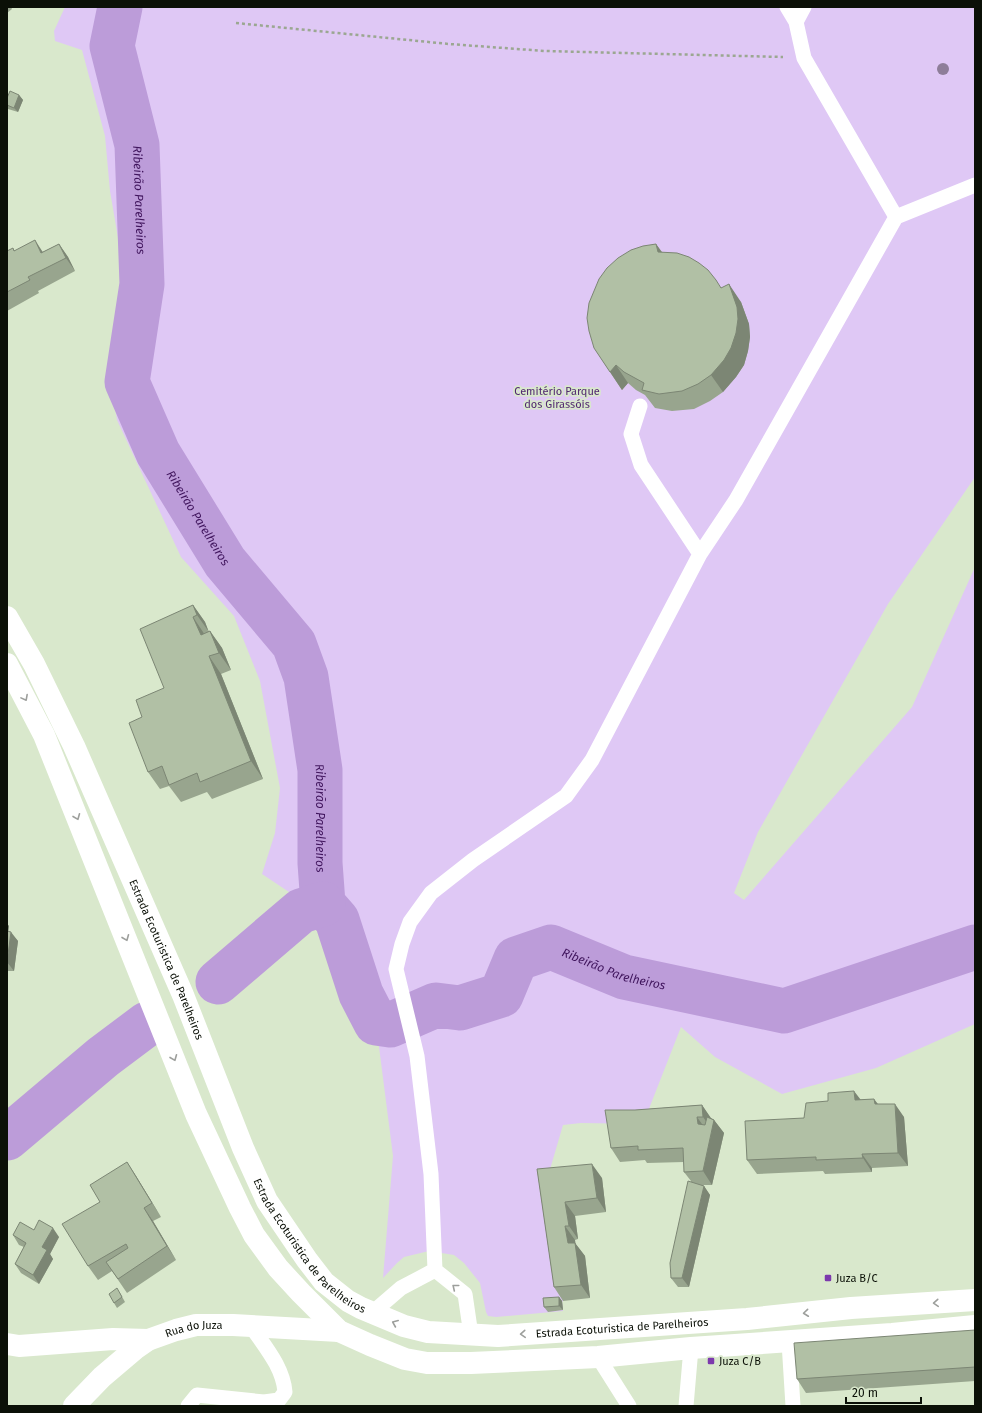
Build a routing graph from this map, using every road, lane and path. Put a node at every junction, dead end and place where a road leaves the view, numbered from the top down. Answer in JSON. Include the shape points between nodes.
{"nodes":[{"id":1,"x":787,"y":7,"type":"edge"},
{"id":2,"x":804,"y":7,"type":"edge"},
{"id":3,"x":796,"y":22,"type":"junction"},
{"id":4,"x":236,"y":23,"type":"dead end"},
{"id":5,"x":804,"y":58,"type":"junction"},
{"id":6,"x":975,"y":185,"type":"edge"},
{"id":7,"x":896,"y":217,"type":"junction"},
{"id":8,"x":640,"y":406,"type":"dead end"},
{"id":9,"x":700,"y":554,"type":"junction"},
{"id":10,"x":7,"y":617,"type":"edge"},
{"id":11,"x":7,"y":664,"type":"edge"},
{"id":12,"x":435,"y":1270,"type":"junction"},
{"id":13,"x":975,"y":1300,"type":"edge"},
{"id":14,"x":372,"y":1313,"type":"junction"},
{"id":15,"x":251,"y":1326,"type":"junction"},
{"id":16,"x":975,"y":1326,"type":"edge"},
{"id":17,"x":339,"y":1331,"type":"junction"},
{"id":18,"x":472,"y":1335,"type":"junction"},
{"id":19,"x":148,"y":1340,"type":"junction"},
{"id":20,"x":789,"y":1342,"type":"junction"},
{"id":21,"x":7,"y":1344,"type":"edge"},
{"id":22,"x":691,"y":1348,"type":"junction"},
{"id":23,"x":598,"y":1356,"type":"junction"},
{"id":24,"x":470,"y":1363,"type":"junction"},
{"id":25,"x":74,"y":1406,"type":"edge"},
{"id":26,"x":188,"y":1406,"type":"edge"},
{"id":27,"x":629,"y":1406,"type":"edge"},
{"id":28,"x":686,"y":1406,"type":"edge"},
{"id":29,"x":793,"y":1406,"type":"edge"}],
"edges":[{"from":1,"to":3,"type":"lane"},
{"from":2,"to":3,"type":"lane"},
{"from":3,"to":5,"type":"lane"},
{"from":4,"to":5,"type":"path","via":[[545,51]]},
{"from":5,"to":7,"type":"lane"},
{"from":6,"to":7,"type":"lane"},
{"from":7,"to":9,"type":"lane","via":[[736,500]]},
{"from":8,"to":9,"type":"lane","via":[[631,434],[641,464]]},
{"from":9,"to":12,"type":"lane","via":[[592,760],[566,796],[473,860],[431,893],[410,922],[396,969],[416,1056],[431,1174]]},
{"from":10,"to":14,"type":"main road","name":"Estrada Ecoturistica de Parelheiros","via":[[34,664],[74,746],[184,994],[243,1148],[267,1202],[324,1282],[348,1300]]},
{"from":11,"to":17,"type":"main road","one_way":true,"via":[[44,735],[196,1114],[240,1208],[254,1235],[278,1268]]},
{"from":12,"to":14,"type":"lane","via":[[401,1288]]},
{"from":18,"to":12,"type":"lane","one_way":true,"via":[[464,1294]]},
{"from":13,"to":18,"type":"main road","name":"Estrada Ecoturistica de Parelheiros","one_way":true,"via":[[851,1308],[656,1326],[498,1336]]},
{"from":14,"to":17,"type":"main road"},
{"from":18,"to":14,"type":"main road","name":"Estrada Ecoturistica de Parelheiros","one_way":true,"via":[[428,1332],[404,1326]]},
{"from":15,"to":17,"type":"main road","name":"Rua do Juza"},
{"from":15,"to":19,"type":"main road","name":"Rua do Juza","via":[[196,1325]]},
{"from":15,"to":26,"type":"lane","via":[[276,1362],[286,1392],[279,1400],[264,1402],[198,1395]]},
{"from":16,"to":20,"type":"main road"},
{"from":17,"to":24,"type":"main road","via":[[405,1359]]},
{"from":18,"to":24,"type":"main road"},
{"from":19,"to":21,"type":"main road","via":[[113,1339],[19,1346]]},
{"from":19,"to":25,"type":"main road","name":"Rua do Juza","via":[[113,1367]]},
{"from":20,"to":22,"type":"main road"},
{"from":20,"to":29,"type":"lane"},
{"from":22,"to":23,"type":"main road"},
{"from":22,"to":28,"type":"lane"},
{"from":23,"to":24,"type":"main road"},
{"from":23,"to":27,"type":"lane"}]}
